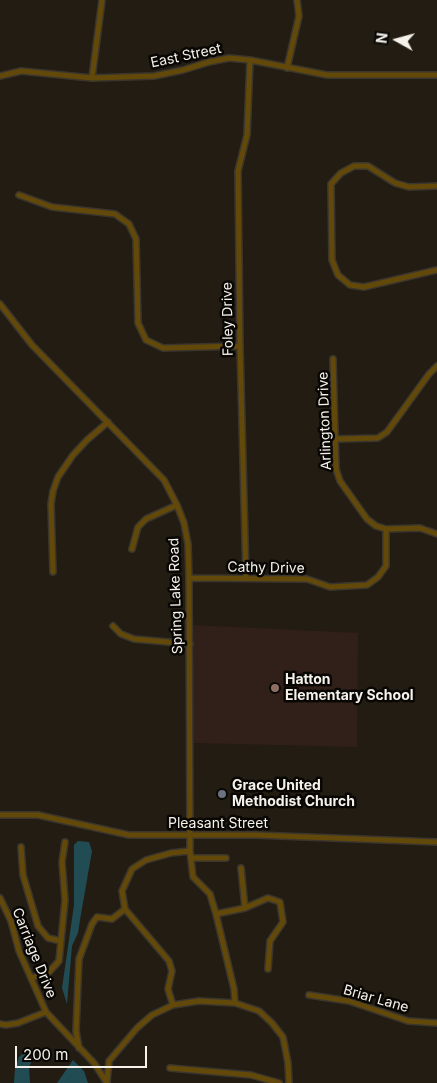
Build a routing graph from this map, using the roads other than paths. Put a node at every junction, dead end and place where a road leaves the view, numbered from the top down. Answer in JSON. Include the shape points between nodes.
{"nodes":[{"id":1,"x":102,"y":0,"type":"edge"},
{"id":2,"x":297,"y":0,"type":"edge"},
{"id":3,"x":250,"y":60,"type":"junction"},
{"id":4,"x":287,"y":68,"type":"junction"},
{"id":5,"x":437,"y":75,"type":"edge"},
{"id":6,"x":0,"y":76,"type":"edge"},
{"id":7,"x":92,"y":78,"type":"junction"},
{"id":8,"x":437,"y":186,"type":"edge"},
{"id":9,"x":19,"y":195,"type":"dead end"},
{"id":10,"x":437,"y":270,"type":"edge"},
{"id":11,"x":0,"y":304,"type":"edge"},
{"id":12,"x":240,"y":346,"type":"junction"},
{"id":13,"x":334,"y":359,"type":"dead end"},
{"id":14,"x":437,"y":366,"type":"edge"},
{"id":15,"x":108,"y":422,"type":"junction"},
{"id":16,"x":337,"y":439,"type":"junction"},
{"id":17,"x":177,"y":505,"type":"junction"},
{"id":18,"x":386,"y":529,"type":"junction"},
{"id":19,"x":437,"y":534,"type":"edge"},
{"id":20,"x":132,"y":550,"type":"dead end"},
{"id":21,"x":53,"y":572,"type":"dead end"},
{"id":22,"x":189,"y":578,"type":"junction"},
{"id":23,"x":246,"y":578,"type":"junction"},
{"id":24,"x":113,"y":626,"type":"dead end"},
{"id":25,"x":190,"y":644,"type":"junction"},
{"id":26,"x":0,"y":815,"type":"edge"},
{"id":27,"x":189,"y":836,"type":"junction"},
{"id":28,"x":65,"y":842,"type":"dead end"},
{"id":29,"x":437,"y":842,"type":"edge"},
{"id":30,"x":21,"y":846,"type":"dead end"},
{"id":31,"x":190,"y":851,"type":"junction"},
{"id":32,"x":191,"y":858,"type":"junction"},
{"id":33,"x":226,"y":858,"type":"dead end"},
{"id":34,"x":241,"y":868,"type":"dead end"},
{"id":35,"x":0,"y":898,"type":"edge"},
{"id":36,"x":245,"y":908,"type":"junction"},
{"id":37,"x":125,"y":909,"type":"junction"},
{"id":38,"x":216,"y":914,"type":"junction"},
{"id":39,"x":61,"y":941,"type":"junction"},
{"id":40,"x":268,"y":968,"type":"dead end"},
{"id":41,"x":31,"y":978,"type":"junction"},
{"id":42,"x":309,"y":995,"type":"dead end"},
{"id":43,"x":235,"y":1002,"type":"junction"},
{"id":44,"x":173,"y":1005,"type":"junction"},
{"id":45,"x":46,"y":1012,"type":"junction"},
{"id":46,"x":437,"y":1023,"type":"edge"},
{"id":47,"x":0,"y":1024,"type":"edge"},
{"id":48,"x":79,"y":1048,"type":"junction"},
{"id":49,"x":170,"y":1068,"type":"dead end"},
{"id":50,"x":107,"y":1083,"type":"edge"},
{"id":51,"x":279,"y":1083,"type":"edge"},
{"id":52,"x":288,"y":1083,"type":"edge"}],
"edges":[{"from":1,"to":7,"type":"street"},
{"from":2,"to":4,"type":"street","via":[[299,16]]},
{"from":3,"to":4,"type":"street","name":"East Street"},
{"from":3,"to":7,"type":"street","name":"East Street","via":[[229,58],[154,76]]},
{"from":3,"to":12,"type":"street","name":"Foley Drive","via":[[247,135],[238,171]]},
{"from":4,"to":5,"type":"street","name":"East Street","via":[[327,75]]},
{"from":6,"to":7,"type":"street","name":"East Street","via":[[21,71]]},
{"from":8,"to":10,"type":"street","via":[[409,187],[395,183],[368,166],[354,166],[331,184],[332,260],[338,275],[350,285],[364,287]]},
{"from":9,"to":12,"type":"street","via":[[52,207],[115,214],[129,224],[136,239],[138,324],[146,340],[163,348]]},
{"from":11,"to":15,"type":"street","name":"Spring Lake Road","via":[[32,346]]},
{"from":12,"to":23,"type":"street","name":"Foley Drive"},
{"from":13,"to":16,"type":"street","name":"Arlington Drive"},
{"from":14,"to":16,"type":"street","via":[[387,432],[378,438]]},
{"from":15,"to":17,"type":"street","name":"Spring Lake Road","via":[[164,480]]},
{"from":15,"to":21,"type":"street","via":[[73,455],[55,484],[51,504]]},
{"from":16,"to":18,"type":"street","name":"Arlington Drive","via":[[336,469],[340,481],[367,519]]},
{"from":17,"to":20,"type":"street","via":[[146,519],[138,527]]},
{"from":17,"to":22,"type":"street","name":"Spring Lake Road","via":[[188,544]]},
{"from":18,"to":19,"type":"street","via":[[420,528]]},
{"from":18,"to":23,"type":"street","name":"Cathy Drive","via":[[386,566],[366,585],[330,587],[307,579]]},
{"from":22,"to":23,"type":"street","name":"Cathy Drive"},
{"from":22,"to":25,"type":"street","name":"Spring Lake Road"},
{"from":24,"to":25,"type":"street","via":[[121,634],[134,639]]},
{"from":25,"to":27,"type":"street","name":"Spring Lake Road"},
{"from":26,"to":27,"type":"street","name":"Pleasant Street","via":[[38,815],[128,834]]},
{"from":27,"to":29,"type":"street","name":"Pleasant Street","via":[[255,834]]},
{"from":27,"to":31,"type":"street","name":"Spring Lake Road"},
{"from":28,"to":39,"type":"street"},
{"from":30,"to":39,"type":"street","via":[[24,875],[38,926],[48,938]]},
{"from":31,"to":32,"type":"street","name":"Spring Lake Road"},
{"from":31,"to":37,"type":"street","via":[[146,860],[132,869],[122,891]]},
{"from":32,"to":33,"type":"street"},
{"from":32,"to":38,"type":"street","name":"Spring Lake Road","via":[[194,876],[210,894]]},
{"from":34,"to":36,"type":"street"},
{"from":35,"to":41,"type":"street","name":"Carriage Drive"},
{"from":36,"to":38,"type":"street"},
{"from":36,"to":40,"type":"street","via":[[268,898],[280,902],[283,922],[270,941]]},
{"from":37,"to":44,"type":"street","via":[[169,961],[172,972],[168,990]]},
{"from":37,"to":48,"type":"street","via":[[112,919],[97,917],[79,959],[76,1031]]},
{"from":38,"to":43,"type":"street","name":"Spring Lake Road"},
{"from":39,"to":41,"type":"street","via":[[59,961],[49,972]]},
{"from":41,"to":45,"type":"street","name":"Carriage Drive"},
{"from":42,"to":46,"type":"street","name":"Briar Lane","via":[[349,1001],[408,1021]]},
{"from":43,"to":44,"type":"street","via":[[199,1001]]},
{"from":43,"to":52,"type":"street","via":[[259,1011],[283,1037]]},
{"from":44,"to":50,"type":"street","via":[[152,1015],[136,1028],[109,1062]]},
{"from":45,"to":47,"type":"street","via":[[18,1023]]},
{"from":45,"to":48,"type":"street","name":"Carriage Drive"},
{"from":48,"to":50,"type":"street","name":"Carriage Drive"},
{"from":49,"to":51,"type":"street","via":[[251,1075]]}]}
